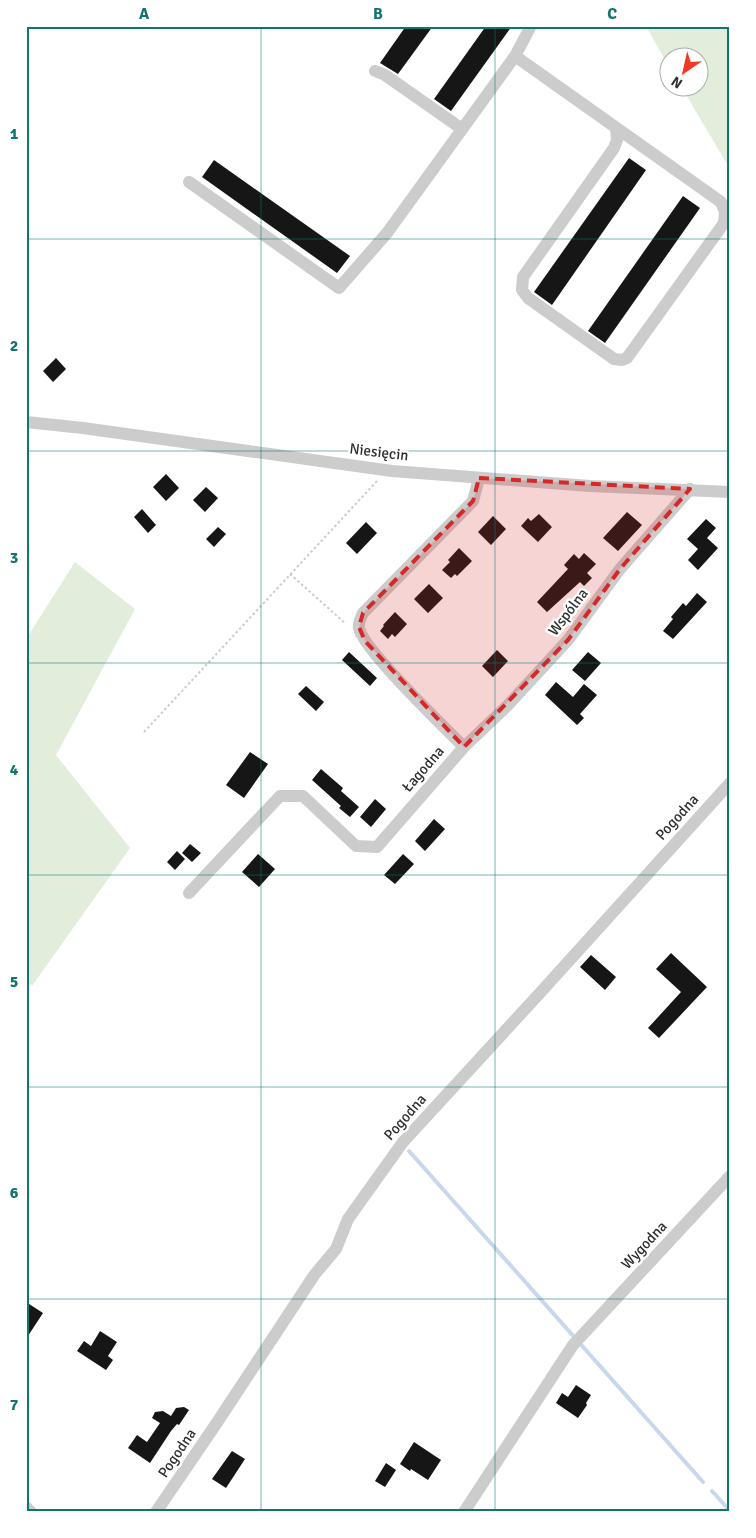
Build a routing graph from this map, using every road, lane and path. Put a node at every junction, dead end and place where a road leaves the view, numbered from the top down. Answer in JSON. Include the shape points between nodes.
{"nodes":[{"id":1,"x":531,"y":26,"type":"edge"},
{"id":2,"x":515,"y":56,"type":"junction"},
{"id":3,"x":375,"y":71,"type":"dead end"},
{"id":4,"x":616,"y":128,"type":"junction"},
{"id":5,"x":462,"y":129,"type":"junction"},
{"id":6,"x":189,"y":182,"type":"dead end"},
{"id":7,"x":26,"y":422,"type":"edge"},
{"id":8,"x":382,"y":469,"type":"junction"},
{"id":9,"x":479,"y":478,"type":"junction"},
{"id":10,"x":690,"y":489,"type":"junction"},
{"id":11,"x":730,"y":492,"type":"edge"},
{"id":12,"x":290,"y":574,"type":"junction"},
{"id":13,"x":359,"y":627,"type":"junction"},
{"id":14,"x":144,"y":732,"type":"dead end"},
{"id":15,"x":464,"y":747,"type":"junction"},
{"id":16,"x":730,"y":783,"type":"edge"},
{"id":17,"x":189,"y":893,"type":"dead end"},
{"id":18,"x":730,"y":1176,"type":"edge"},
{"id":19,"x":26,"y":1507,"type":"edge"},
{"id":20,"x":31,"y":1512,"type":"edge"},
{"id":21,"x":156,"y":1512,"type":"edge"},
{"id":22,"x":464,"y":1512,"type":"edge"}],
"edges":[{"from":1,"to":2,"type":"street"},
{"from":2,"to":4,"type":"street"},
{"from":2,"to":5,"type":"street"},
{"from":3,"to":5,"type":"street"},
{"from":4,"to":4,"type":"street","via":[[721,202],[725,212],[724,223],[627,358],[622,360],[614,359],[528,298],[522,290],[523,277],[614,148]]},
{"from":5,"to":6,"type":"street","via":[[387,233],[340,288]]},
{"from":7,"to":8,"type":"street","name":"Niesięcin"},
{"from":8,"to":9,"type":"street","name":"Niesięcin"},
{"from":8,"to":12,"type":"path","via":[[377,481]]},
{"from":9,"to":10,"type":"street","name":"Niesięcin"},
{"from":9,"to":13,"type":"street","via":[[473,501],[363,612]]},
{"from":10,"to":11,"type":"street","name":"Niesięcin"},
{"from":10,"to":15,"type":"street","name":"Wspólna","via":[[620,569],[568,640]]},
{"from":12,"to":13,"type":"path","via":[[344,624]]},
{"from":12,"to":14,"type":"path"},
{"from":13,"to":15,"type":"street","name":"Łagodna","via":[[371,648]]},
{"from":15,"to":17,"type":"street","name":"Łagodna","via":[[377,847],[356,846],[303,796],[280,796]]},
{"from":16,"to":21,"type":"street","name":"Pogodna","via":[[403,1142],[348,1219],[336,1249],[314,1274]]},
{"from":18,"to":22,"type":"street","name":"Wygodna","via":[[577,1340]]},
{"from":19,"to":20,"type":"street"}]}
